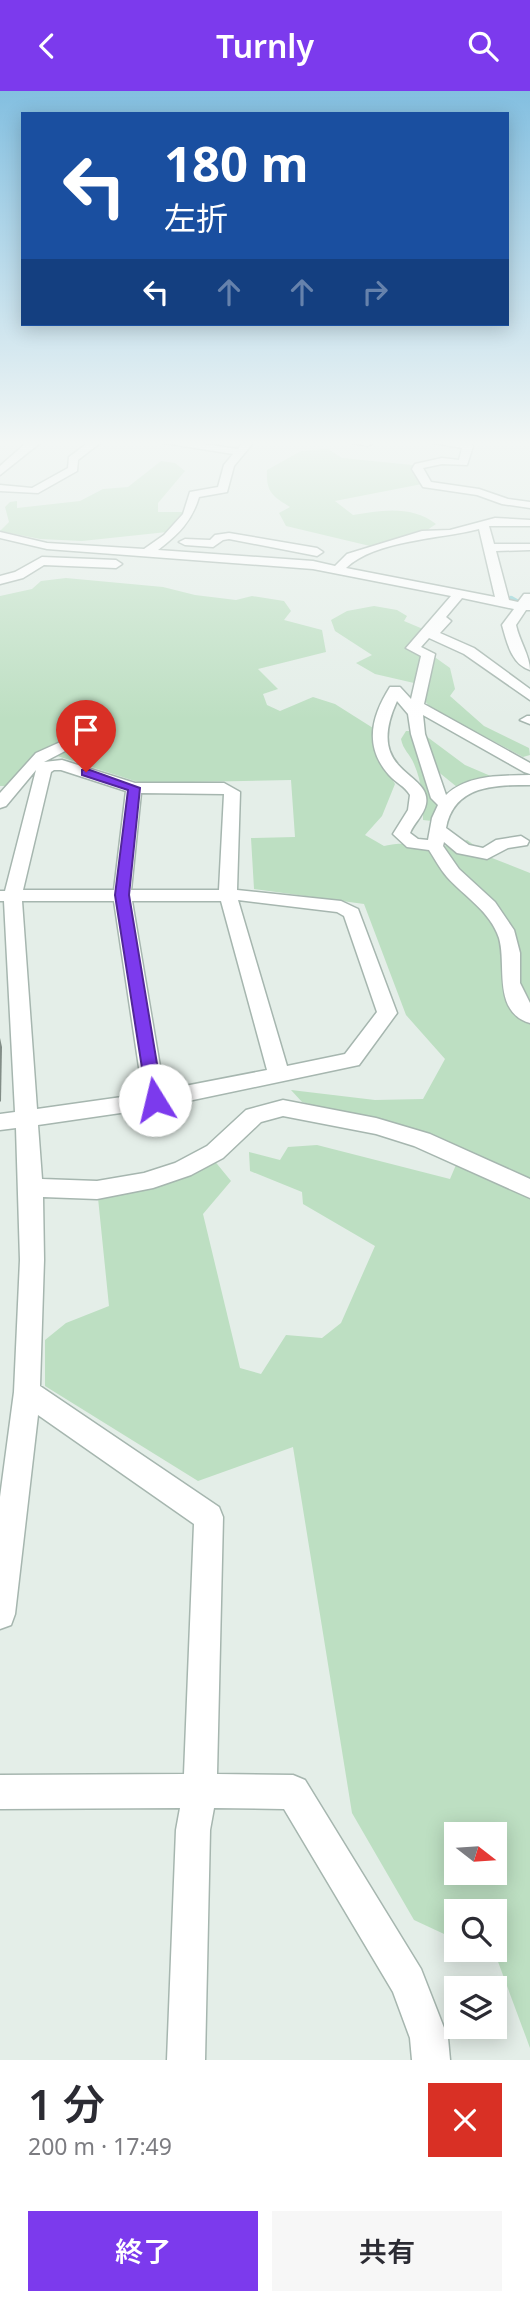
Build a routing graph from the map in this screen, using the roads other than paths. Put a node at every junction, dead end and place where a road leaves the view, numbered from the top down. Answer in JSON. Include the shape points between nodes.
{"nodes":[{"id":1,"x":0,"y":535,"type":"edge"},
{"id":2,"x":168,"y":535,"type":"edge"},
{"id":3,"x":419,"y":535,"type":"edge"},
{"id":4,"x":486,"y":535,"type":"edge"},
{"id":5,"x":13,"y":537,"type":"junction"},
{"id":6,"x":162,"y":541,"type":"junction"},
{"id":7,"x":0,"y":546,"type":"edge"},
{"id":8,"x":47,"y":546,"type":"junction"},
{"id":9,"x":530,"y":547,"type":"edge"},
{"id":10,"x":489,"y":548,"type":"junction"},
{"id":11,"x":146,"y":553,"type":"junction"},
{"id":12,"x":351,"y":557,"type":"junction"},
{"id":13,"x":42,"y":561,"type":"junction"},
{"id":14,"x":135,"y":566,"type":"junction"},
{"id":15,"x":155,"y":567,"type":"dead end"},
{"id":16,"x":321,"y":567,"type":"junction"},
{"id":17,"x":177,"y":569,"type":"dead end"},
{"id":18,"x":337,"y":569,"type":"junction"},
{"id":19,"x":0,"y":580,"type":"edge"},
{"id":20,"x":530,"y":594,"type":"edge"},
{"id":21,"x":462,"y":595,"type":"junction"},
{"id":22,"x":503,"y":603,"type":"junction"},
{"id":23,"x":525,"y":606,"type":"edge"},
{"id":24,"x":530,"y":666,"type":"edge"},
{"id":25,"x":530,"y":696,"type":"edge"},
{"id":26,"x":416,"y":709,"type":"junction"},
{"id":27,"x":85,"y":735,"type":"dead end"},
{"id":28,"x":40,"y":766,"type":"junction"},
{"id":29,"x":528,"y":773,"type":"edge"},
{"id":30,"x":134,"y":788,"type":"junction"},
{"id":31,"x":0,"y":803,"type":"edge"},
{"id":32,"x":448,"y":804,"type":"junction"},
{"id":33,"x":437,"y":838,"type":"junction"},
{"id":34,"x":527,"y":840,"type":"edge"},
{"id":35,"x":122,"y":895,"type":"junction"},
{"id":36,"x":229,"y":895,"type":"junction"},
{"id":37,"x":6,"y":896,"type":"edge"},
{"id":38,"x":530,"y":1016,"type":"edge"},
{"id":39,"x":279,"y":1076,"type":"junction"},
{"id":40,"x":155,"y":1100,"type":"junction"},
{"id":41,"x":27,"y":1119,"type":"junction"},
{"id":42,"x":0,"y":1122,"type":"edge"},
{"id":43,"x":32,"y":1188,"type":"junction"},
{"id":44,"x":530,"y":1189,"type":"edge"},
{"id":45,"x":27,"y":1392,"type":"junction"},
{"id":46,"x":5,"y":1548,"type":"edge"},
{"id":47,"x":0,"y":1614,"type":"edge"},
{"id":48,"x":0,"y":1791,"type":"edge"},
{"id":49,"x":200,"y":1791,"type":"junction"},
{"id":50,"x":186,"y":2060,"type":"edge"},
{"id":51,"x":431,"y":2060,"type":"edge"}],
"edges":[{"from":1,"to":5,"type":"street"},
{"from":2,"to":6,"type":"street"},
{"from":3,"to":12,"type":"street"},
{"from":4,"to":10,"type":"street"},
{"from":5,"to":7,"type":"street"},
{"from":5,"to":8,"type":"street"},
{"from":6,"to":11,"type":"street"},
{"from":6,"to":12,"type":"street","via":[[213,544],[219,537],[229,536]]},
{"from":8,"to":11,"type":"street"},
{"from":8,"to":13,"type":"street"},
{"from":9,"to":10,"type":"street"},
{"from":10,"to":22,"type":"street"},
{"from":11,"to":14,"type":"street"},
{"from":11,"to":16,"type":"street"},
{"from":12,"to":18,"type":"street"},
{"from":13,"to":14,"type":"street"},
{"from":13,"to":19,"type":"street"},
{"from":14,"to":15,"type":"street"},
{"from":16,"to":17,"type":"street","via":[[278,573]]},
{"from":16,"to":18,"type":"street"},
{"from":18,"to":21,"type":"street"},
{"from":20,"to":23,"type":"street"},
{"from":21,"to":22,"type":"street"},
{"from":21,"to":25,"type":"street","via":[[432,634],[469,651]]},
{"from":21,"to":26,"type":"street","via":[[413,648],[428,654]]},
{"from":22,"to":23,"type":"street"},
{"from":23,"to":24,"type":"street","via":[[509,625],[514,646]]},
{"from":26,"to":29,"type":"street"},
{"from":26,"to":32,"type":"street","via":[[433,784],[439,798]]},
{"from":26,"to":33,"type":"street","via":[[394,690],[381,716],[378,739],[384,757],[418,795],[419,804],[401,834],[413,843]]},
{"from":27,"to":28,"type":"street","via":[[41,756]]},
{"from":28,"to":30,"type":"street","via":[[62,765]]},
{"from":28,"to":31,"type":"street"},
{"from":28,"to":37,"type":"street"},
{"from":29,"to":32,"type":"street","via":[[471,785]]},
{"from":30,"to":35,"type":"street"},
{"from":30,"to":36,"type":"street","via":[[224,788],[232,792]]},
{"from":32,"to":33,"type":"street"},
{"from":33,"to":34,"type":"street","via":[[486,854],[503,843]]},
{"from":33,"to":38,"type":"street","via":[[453,872],[505,929],[508,983]]},
{"from":35,"to":36,"type":"street"},
{"from":35,"to":37,"type":"street"},
{"from":35,"to":40,"type":"street"},
{"from":36,"to":39,"type":"street"},
{"from":36,"to":39,"type":"street","via":[[347,909],[387,1013],[352,1060]]},
{"from":37,"to":41,"type":"street"},
{"from":39,"to":40,"type":"street"},
{"from":40,"to":41,"type":"street"},
{"from":41,"to":42,"type":"street"},
{"from":41,"to":43,"type":"street"},
{"from":43,"to":44,"type":"street","via":[[97,1190],[145,1182],[215,1152],[254,1116],[283,1108],[422,1140]]},
{"from":43,"to":45,"type":"street"},
{"from":45,"to":46,"type":"street"},
{"from":45,"to":49,"type":"street","via":[[209,1517]]},
{"from":46,"to":47,"type":"street"},
{"from":48,"to":49,"type":"street"},
{"from":49,"to":50,"type":"street","via":[[192,1830]]},
{"from":49,"to":51,"type":"street","via":[[293,1792],[408,1982],[429,2038]]}]}
